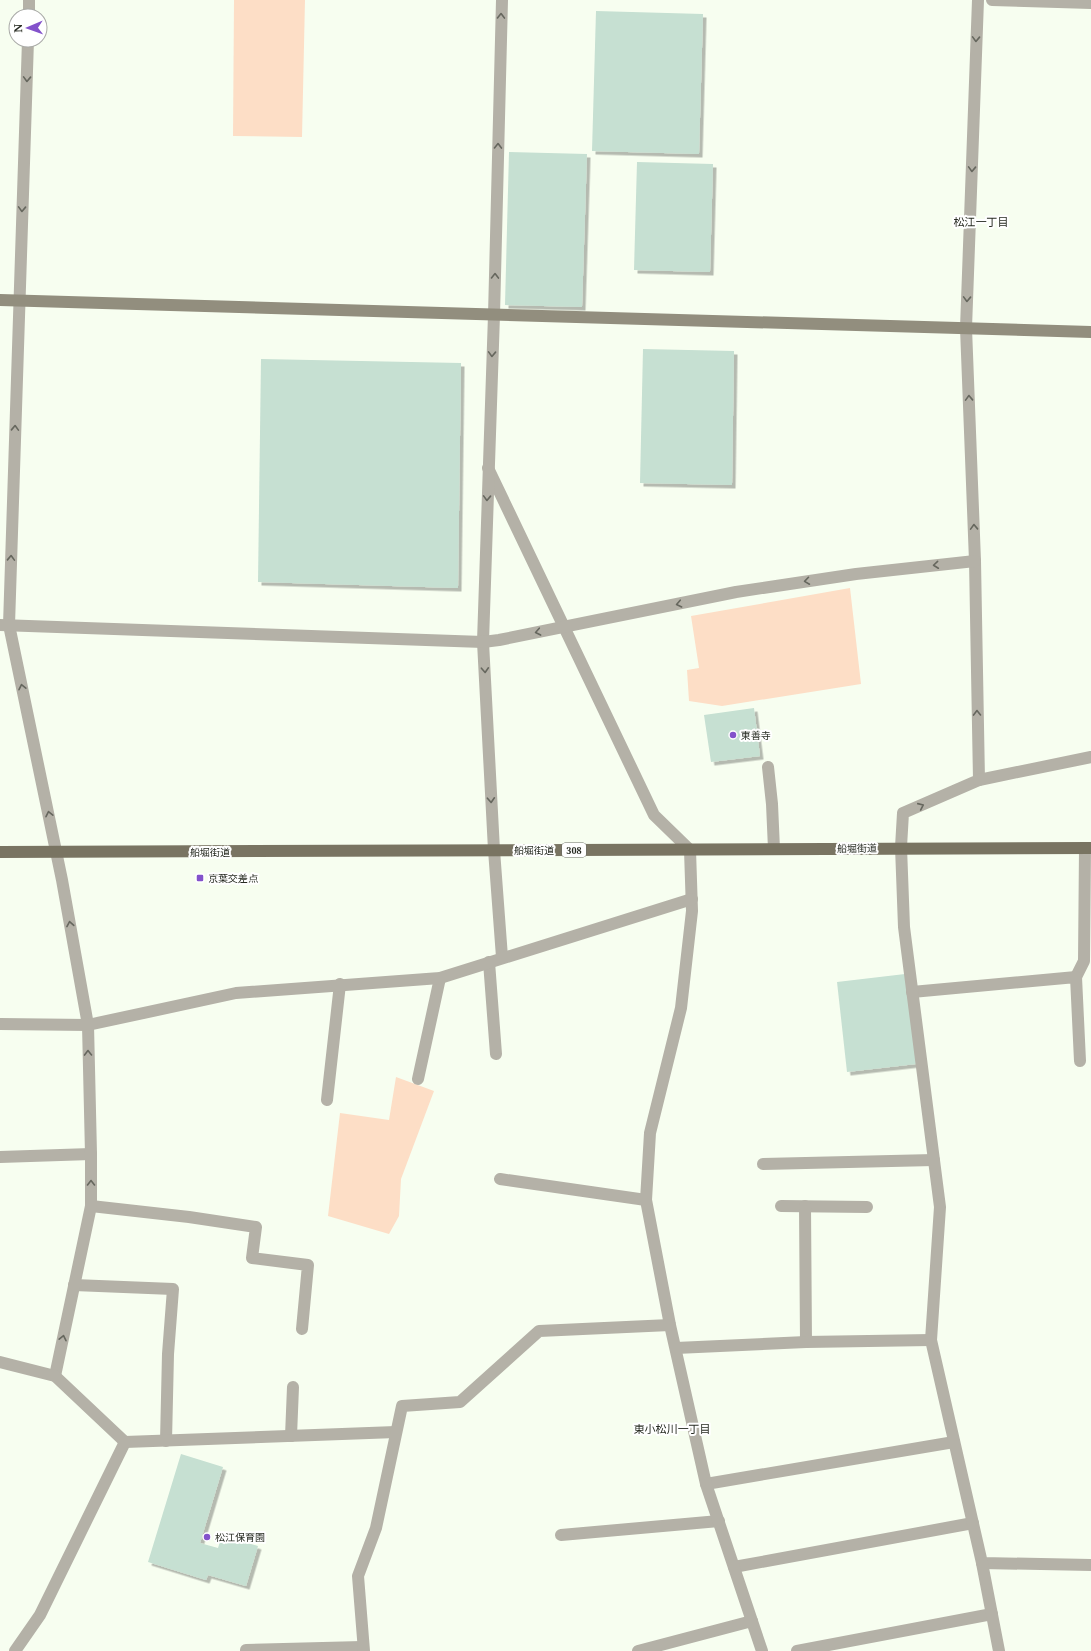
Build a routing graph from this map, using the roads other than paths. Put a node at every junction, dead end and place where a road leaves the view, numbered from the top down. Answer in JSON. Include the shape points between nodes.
{"nodes":[{"id":1,"x":502,"y":0,"type":"edge"},
{"id":2,"x":978,"y":0,"type":"edge"},
{"id":3,"x":992,"y":0,"type":"edge"},
{"id":4,"x":1091,"y":3,"type":"edge"},
{"id":5,"x":28,"y":48,"type":"edge"},
{"id":6,"x":0,"y":300,"type":"edge"},
{"id":7,"x":19,"y":301,"type":"junction"},
{"id":8,"x":494,"y":315,"type":"junction"},
{"id":9,"x":966,"y":328,"type":"junction"},
{"id":10,"x":1091,"y":332,"type":"edge"},
{"id":11,"x":488,"y":468,"type":"junction"},
{"id":12,"x":975,"y":561,"type":"junction"},
{"id":13,"x":4,"y":625,"type":"edge"},
{"id":14,"x":565,"y":627,"type":"junction"},
{"id":15,"x":483,"y":642,"type":"junction"},
{"id":16,"x":1091,"y":757,"type":"edge"},
{"id":17,"x":768,"y":767,"type":"dead end"},
{"id":18,"x":978,"y":780,"type":"junction"},
{"id":19,"x":901,"y":847,"type":"junction"},
{"id":20,"x":1088,"y":848,"type":"edge"},
{"id":21,"x":774,"y":849,"type":"junction"},
{"id":22,"x":494,"y":850,"type":"junction"},
{"id":23,"x":690,"y":850,"type":"junction"},
{"id":24,"x":0,"y":852,"type":"edge"},
{"id":25,"x":57,"y":852,"type":"junction"},
{"id":26,"x":692,"y":899,"type":"junction"},
{"id":27,"x":502,"y":957,"type":"junction"},
{"id":28,"x":489,"y":962,"type":"junction"},
{"id":29,"x":1076,"y":977,"type":"junction"},
{"id":30,"x":440,"y":978,"type":"junction"},
{"id":31,"x":340,"y":984,"type":"junction"},
{"id":32,"x":912,"y":992,"type":"junction"},
{"id":33,"x":0,"y":1024,"type":"edge"},
{"id":34,"x":88,"y":1025,"type":"junction"},
{"id":35,"x":496,"y":1054,"type":"dead end"},
{"id":36,"x":1080,"y":1061,"type":"dead end"},
{"id":37,"x":418,"y":1079,"type":"dead end"},
{"id":38,"x":327,"y":1100,"type":"dead end"},
{"id":39,"x":90,"y":1154,"type":"junction"},
{"id":40,"x":0,"y":1157,"type":"edge"},
{"id":41,"x":934,"y":1160,"type":"junction"},
{"id":42,"x":763,"y":1164,"type":"dead end"},
{"id":43,"x":500,"y":1179,"type":"dead end"},
{"id":44,"x":646,"y":1200,"type":"junction"},
{"id":45,"x":91,"y":1206,"type":"junction"},
{"id":46,"x":781,"y":1206,"type":"dead end"},
{"id":47,"x":805,"y":1206,"type":"junction"},
{"id":48,"x":867,"y":1207,"type":"dead end"},
{"id":49,"x":74,"y":1285,"type":"junction"},
{"id":50,"x":670,"y":1325,"type":"junction"},
{"id":51,"x":302,"y":1329,"type":"dead end"},
{"id":52,"x":931,"y":1340,"type":"junction"},
{"id":53,"x":806,"y":1342,"type":"junction"},
{"id":54,"x":676,"y":1348,"type":"junction"},
{"id":55,"x":0,"y":1362,"type":"edge"},
{"id":56,"x":55,"y":1376,"type":"junction"},
{"id":57,"x":293,"y":1387,"type":"dead end"},
{"id":58,"x":396,"y":1432,"type":"junction"},
{"id":59,"x":291,"y":1436,"type":"junction"},
{"id":60,"x":166,"y":1441,"type":"junction"},
{"id":61,"x":125,"y":1442,"type":"junction"},
{"id":62,"x":954,"y":1442,"type":"junction"},
{"id":63,"x":706,"y":1484,"type":"junction"},
{"id":64,"x":719,"y":1521,"type":"junction"},
{"id":65,"x":973,"y":1523,"type":"junction"},
{"id":66,"x":561,"y":1535,"type":"dead end"},
{"id":67,"x":982,"y":1563,"type":"junction"},
{"id":68,"x":1091,"y":1565,"type":"edge"},
{"id":69,"x":734,"y":1567,"type":"junction"},
{"id":70,"x":992,"y":1614,"type":"junction"},
{"id":71,"x":752,"y":1620,"type":"junction"},
{"id":72,"x":363,"y":1649,"type":"edge"},
{"id":73,"x":246,"y":1650,"type":"dead end"},
{"id":74,"x":15,"y":1651,"type":"edge"},
{"id":75,"x":638,"y":1651,"type":"edge"},
{"id":76,"x":762,"y":1651,"type":"edge"},
{"id":77,"x":797,"y":1651,"type":"edge"},
{"id":78,"x":999,"y":1651,"type":"edge"}],
"edges":[{"from":8,"to":1,"type":"street","one_way":true},
{"from":2,"to":9,"type":"street","one_way":true},
{"from":3,"to":4,"type":"street"},
{"from":5,"to":7,"type":"street","one_way":true},
{"from":6,"to":7,"type":"street"},
{"from":7,"to":8,"type":"street"},
{"from":13,"to":7,"type":"street","one_way":true},
{"from":8,"to":9,"type":"street"},
{"from":8,"to":11,"type":"street","one_way":true},
{"from":9,"to":10,"type":"street"},
{"from":12,"to":9,"type":"street","one_way":true},
{"from":11,"to":14,"type":"street"},
{"from":11,"to":15,"type":"street","one_way":true},
{"from":12,"to":14,"type":"street","one_way":true,"via":[[856,574],[736,592]]},
{"from":18,"to":12,"type":"street","one_way":true},
{"from":13,"to":15,"type":"street"},
{"from":25,"to":13,"type":"street","one_way":true},
{"from":14,"to":15,"type":"street","one_way":true},
{"from":14,"to":23,"type":"street","via":[[654,815]]},
{"from":15,"to":22,"type":"street","one_way":true},
{"from":16,"to":18,"type":"street"},
{"from":17,"to":21,"type":"street"},
{"from":19,"to":18,"type":"street","one_way":true,"via":[[903,814]]},
{"from":19,"to":20,"type":"main road","name":"船堀街道","number":"308"},
{"from":19,"to":21,"type":"main road","name":"船堀街道","number":"308"},
{"from":19,"to":32,"type":"street","via":[[904,927]]},
{"from":20,"to":29,"type":"street","via":[[1084,961]]},
{"from":21,"to":23,"type":"main road","name":"船堀街道","number":"308"},
{"from":22,"to":23,"type":"main road","name":"船堀街道","number":"308"},
{"from":22,"to":25,"type":"main road","name":"船堀街道","number":"308"},
{"from":22,"to":27,"type":"street"},
{"from":23,"to":26,"type":"street"},
{"from":24,"to":25,"type":"main road","name":"船堀街道","number":"308"},
{"from":34,"to":25,"type":"street","one_way":true},
{"from":26,"to":27,"type":"street"},
{"from":26,"to":44,"type":"street","via":[[681,1008],[650,1133]]},
{"from":27,"to":28,"type":"street"},
{"from":28,"to":30,"type":"street"},
{"from":28,"to":35,"type":"street"},
{"from":29,"to":32,"type":"street"},
{"from":29,"to":36,"type":"street"},
{"from":30,"to":31,"type":"street"},
{"from":30,"to":37,"type":"street"},
{"from":31,"to":34,"type":"street","via":[[236,993]]},
{"from":31,"to":38,"type":"street"},
{"from":32,"to":41,"type":"street"},
{"from":33,"to":34,"type":"street"},
{"from":39,"to":34,"type":"street","one_way":true},
{"from":39,"to":40,"type":"street"},
{"from":45,"to":39,"type":"street","one_way":true},
{"from":41,"to":42,"type":"street"},
{"from":41,"to":52,"type":"street","via":[[940,1207]]},
{"from":43,"to":44,"type":"street"},
{"from":44,"to":50,"type":"street"},
{"from":45,"to":49,"type":"street"},
{"from":45,"to":51,"type":"street","via":[[256,1227],[252,1258],[308,1265]]},
{"from":46,"to":47,"type":"street"},
{"from":47,"to":48,"type":"street"},
{"from":47,"to":53,"type":"street"},
{"from":56,"to":49,"type":"street","one_way":true},
{"from":49,"to":60,"type":"street","via":[[173,1289],[168,1354]]},
{"from":50,"to":54,"type":"street"},
{"from":50,"to":58,"type":"street","via":[[540,1331],[460,1402],[402,1406]]},
{"from":52,"to":53,"type":"street"},
{"from":52,"to":62,"type":"street"},
{"from":53,"to":54,"type":"street"},
{"from":54,"to":63,"type":"street"},
{"from":55,"to":56,"type":"street"},
{"from":56,"to":61,"type":"street"},
{"from":57,"to":59,"type":"street"},
{"from":58,"to":59,"type":"street"},
{"from":58,"to":72,"type":"street","via":[[376,1528],[358,1576]]},
{"from":59,"to":60,"type":"street"},
{"from":60,"to":61,"type":"street"},
{"from":61,"to":74,"type":"street","via":[[40,1615]]},
{"from":62,"to":63,"type":"street"},
{"from":62,"to":65,"type":"street"},
{"from":63,"to":64,"type":"street"},
{"from":64,"to":66,"type":"street"},
{"from":64,"to":69,"type":"street"},
{"from":65,"to":67,"type":"street"},
{"from":65,"to":69,"type":"street"},
{"from":67,"to":68,"type":"street"},
{"from":67,"to":70,"type":"street"},
{"from":69,"to":71,"type":"street"},
{"from":70,"to":77,"type":"street"},
{"from":70,"to":78,"type":"street"},
{"from":71,"to":75,"type":"street"},
{"from":71,"to":76,"type":"street"},
{"from":72,"to":73,"type":"street"}]}
